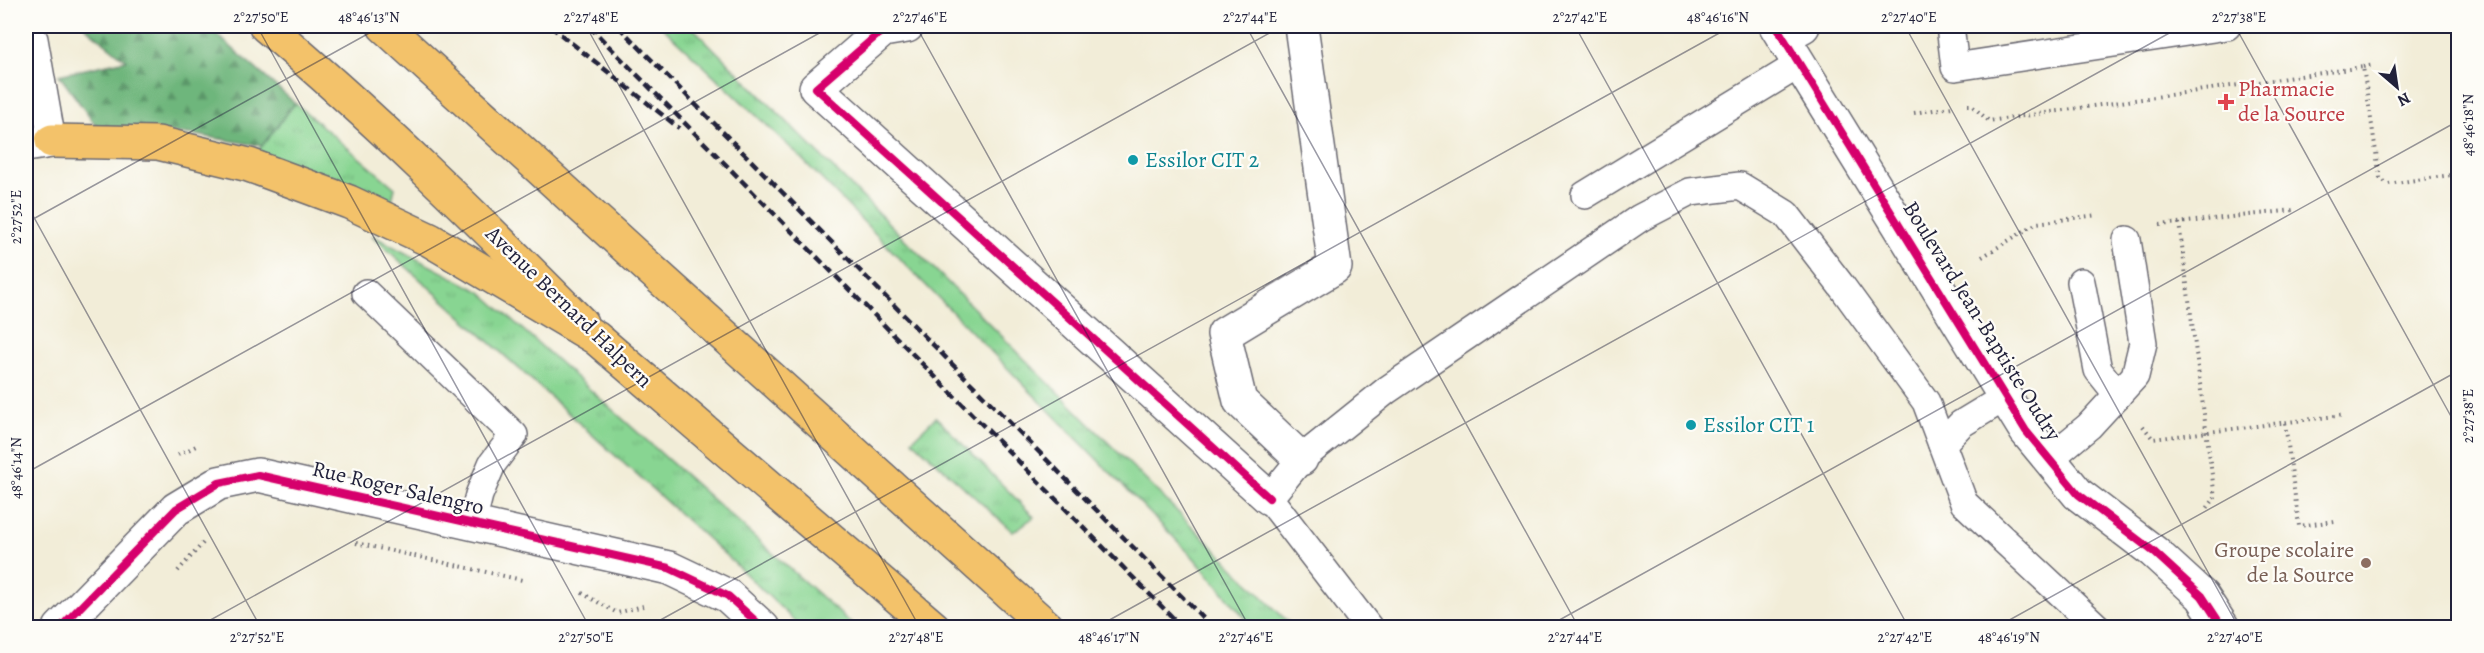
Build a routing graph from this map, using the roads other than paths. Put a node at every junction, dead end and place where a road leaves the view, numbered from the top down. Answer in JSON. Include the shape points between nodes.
{"nodes":[{"id":1,"x":266,"y":26,"type":"edge"},
{"id":2,"x":384,"y":26,"type":"edge"},
{"id":3,"x":907,"y":26,"type":"edge"},
{"id":4,"x":1301,"y":26,"type":"edge"},
{"id":5,"x":1950,"y":26,"type":"edge"},
{"id":6,"x":2227,"y":26,"type":"edge"},
{"id":7,"x":26,"y":33,"type":"edge"},
{"id":8,"x":1791,"y":38,"type":"edge"},
{"id":9,"x":39,"y":143,"type":"edge"},
{"id":10,"x":1585,"y":195,"type":"dead end"},
{"id":11,"x":2127,"y":240,"type":"dead end"},
{"id":12,"x":2081,"y":282,"type":"dead end"},
{"id":13,"x":366,"y":292,"type":"dead end"},
{"id":14,"x":596,"y":338,"type":"junction"},
{"id":15,"x":2118,"y":395,"type":"junction"},
{"id":16,"x":2004,"y":398,"type":"junction"},
{"id":17,"x":1942,"y":444,"type":"junction"},
{"id":18,"x":1301,"y":459,"type":"junction"},
{"id":19,"x":2048,"y":460,"type":"junction"},
{"id":20,"x":1269,"y":498,"type":"junction"},
{"id":21,"x":472,"y":523,"type":"junction"},
{"id":22,"x":60,"y":627,"type":"edge"},
{"id":23,"x":763,"y":627,"type":"edge"},
{"id":24,"x":934,"y":627,"type":"edge"},
{"id":25,"x":1048,"y":627,"type":"edge"},
{"id":26,"x":1369,"y":627,"type":"edge"},
{"id":27,"x":2098,"y":627,"type":"edge"},
{"id":28,"x":2223,"y":627,"type":"edge"}],
"edges":[{"from":1,"to":14,"type":"main road","name":"Avenue Bernard Halpern","via":[[469,210]]},
{"from":2,"to":25,"type":"main road"},
{"from":3,"to":20,"type":"street","via":[[883,30],[816,88]]},
{"from":4,"to":18,"type":"street","via":[[1335,267],[1224,334],[1240,401]]},
{"from":5,"to":6,"type":"lane","via":[[1955,67]]},
{"from":7,"to":9,"type":"lane","via":[[34,39]]},
{"from":8,"to":10,"type":"lane"},
{"from":8,"to":16,"type":"street","name":"Boulevard Jean-Baptiste Oudry"},
{"from":9,"to":14,"type":"main road","via":[[158,143],[249,165],[349,202],[430,240]]},
{"from":11,"to":15,"type":"lane","via":[[2143,343],[2135,376]]},
{"from":12,"to":15,"type":"lane","via":[[2098,370]]},
{"from":13,"to":21,"type":"lane","via":[[514,435],[492,464]]},
{"from":14,"to":24,"type":"main road","name":"Avenue Bernard Halpern"},
{"from":15,"to":19,"type":"lane"},
{"from":16,"to":17,"type":"lane","via":[[1961,424]]},
{"from":16,"to":19,"type":"street","name":"Boulevard Jean-Baptiste Oudry"},
{"from":17,"to":18,"type":"lane","via":[[1926,402],[1786,214],[1740,186],[1690,192],[1640,218],[1387,390]]},
{"from":17,"to":27,"type":"lane","via":[[1964,503]]},
{"from":18,"to":20,"type":"lane"},
{"from":19,"to":28,"type":"street","name":"Boulevard Jean-Baptiste Oudry","via":[[2078,494],[2154,552],[2202,596]]},
{"from":20,"to":26,"type":"lane"},
{"from":21,"to":22,"type":"street","name":"Rue Roger Salengro","via":[[258,475],[219,483],[176,509]]},
{"from":21,"to":23,"type":"street","name":"Rue Roger Salengro","via":[[669,568],[728,596]]}]}
